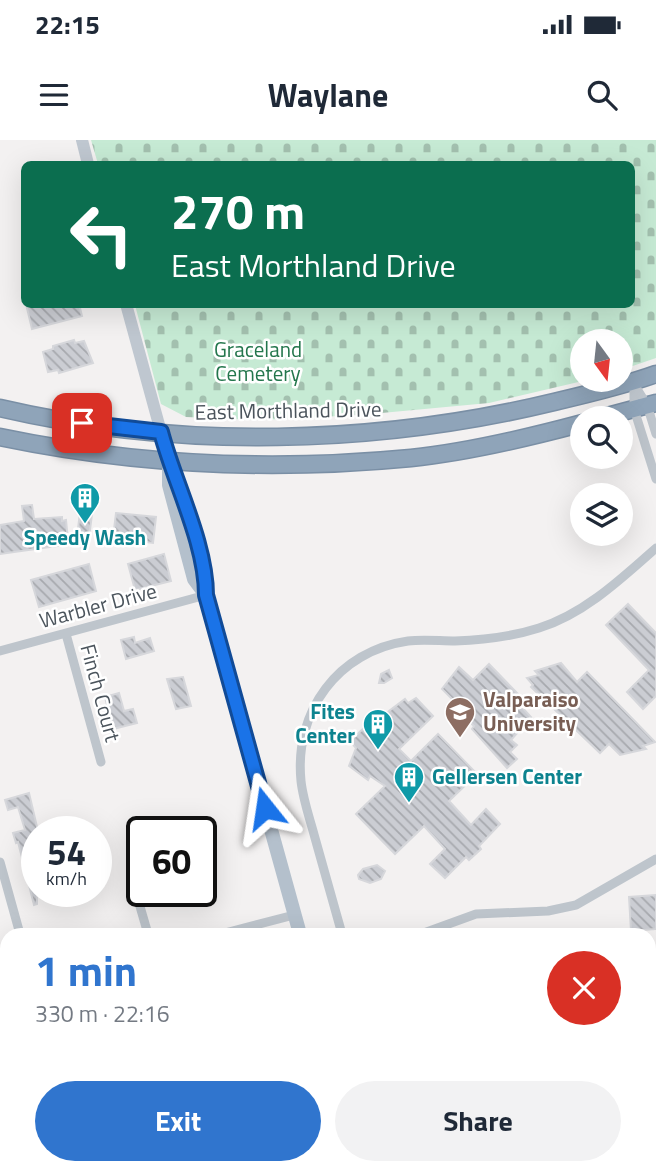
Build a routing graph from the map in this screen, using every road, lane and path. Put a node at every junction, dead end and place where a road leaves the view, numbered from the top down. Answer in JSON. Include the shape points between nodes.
{"nodes":[{"id":1,"x":82,"y":140,"type":"edge"},
{"id":2,"x":87,"y":161,"type":"edge"},
{"id":3,"x":127,"y":308,"type":"edge"},
{"id":4,"x":656,"y":374,"type":"edge"},
{"id":5,"x":634,"y":382,"type":"joint"},
{"id":6,"x":594,"y":392,"type":"edge"},
{"id":7,"x":646,"y":406,"type":"edge"},
{"id":8,"x":0,"y":408,"type":"edge"},
{"id":9,"x":570,"y":427,"type":"edge"},
{"id":10,"x":161,"y":432,"type":"junction"},
{"id":11,"x":656,"y":433,"type":"edge"},
{"id":12,"x":0,"y":437,"type":"edge"},
{"id":13,"x":169,"y":460,"type":"junction"},
{"id":14,"x":656,"y":480,"type":"edge"},
{"id":15,"x":656,"y":548,"type":"edge"},
{"id":16,"x":206,"y":595,"type":"junction"},
{"id":17,"x":66,"y":634,"type":"junction"},
{"id":18,"x":0,"y":651,"type":"edge"},
{"id":19,"x":101,"y":762,"type":"dead end"},
{"id":20,"x":656,"y":859,"type":"edge"},
{"id":21,"x":0,"y":862,"type":"edge"},
{"id":22,"x":140,"y":907,"type":"edge"},
{"id":23,"x":294,"y":915,"type":"junction"},
{"id":24,"x":18,"y":928,"type":"edge"},
{"id":25,"x":146,"y":928,"type":"edge"},
{"id":26,"x":243,"y":928,"type":"edge"},
{"id":27,"x":298,"y":928,"type":"edge"},
{"id":28,"x":340,"y":928,"type":"edge"},
{"id":29,"x":438,"y":928,"type":"edge"}],
"edges":[{"from":1,"to":2,"type":"street"},
{"from":3,"to":10,"type":"street"},
{"from":4,"to":5,"type":"highway","name":"East Morthland Drive"},
{"from":5,"to":7,"type":"street"},
{"from":6,"to":10,"type":"highway","name":"East Morthland Drive","via":[[506,414],[422,428],[330,436]]},
{"from":7,"to":11,"type":"street"},
{"from":7,"to":14,"type":"street"},
{"from":8,"to":10,"type":"highway","name":"East Morthland Drive"},
{"from":9,"to":13,"type":"highway","via":[[413,458],[294,465]]},
{"from":10,"to":13,"type":"main road"},
{"from":12,"to":13,"type":"highway"},
{"from":13,"to":16,"type":"main road","via":[[181,485],[206,577]]},
{"from":15,"to":28,"type":"street","via":[[583,607],[541,628],[499,638],[394,644],[360,657],[329,682],[308,718],[300,762],[307,811]]},
{"from":16,"to":17,"type":"street","name":"Warbler Drive"},
{"from":16,"to":23,"type":"main road"},
{"from":17,"to":18,"type":"street","name":"Warbler Drive"},
{"from":17,"to":19,"type":"street","name":"Finch Court"},
{"from":20,"to":29,"type":"street","via":[[576,905],[476,914]]},
{"from":21,"to":24,"type":"street"},
{"from":22,"to":25,"type":"street"},
{"from":23,"to":26,"type":"street"},
{"from":23,"to":27,"type":"main road"}]}
